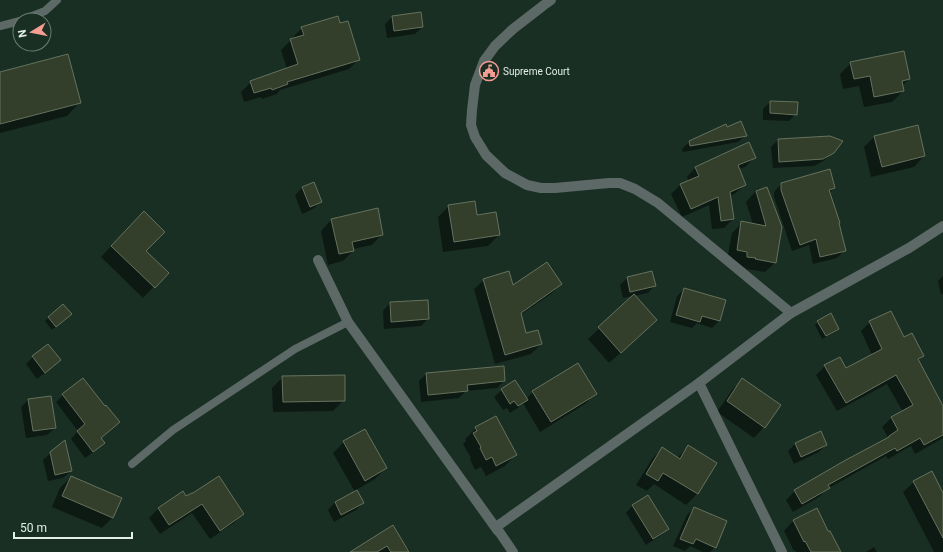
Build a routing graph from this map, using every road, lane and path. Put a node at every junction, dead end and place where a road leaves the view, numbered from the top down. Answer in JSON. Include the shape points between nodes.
{"nodes":[{"id":1,"x":57,"y":0,"type":"edge"},
{"id":2,"x":551,"y":0,"type":"edge"},
{"id":3,"x":42,"y":12,"type":"edge"},
{"id":4,"x":12,"y":23,"type":"edge"},
{"id":5,"x":0,"y":26,"type":"edge"},
{"id":6,"x":943,"y":226,"type":"edge"},
{"id":7,"x":318,"y":260,"type":"dead end"},
{"id":8,"x":791,"y":313,"type":"junction"},
{"id":9,"x":348,"y":322,"type":"junction"},
{"id":10,"x":699,"y":383,"type":"junction"},
{"id":11,"x":132,"y":464,"type":"dead end"},
{"id":12,"x":501,"y":535,"type":"junction"},
{"id":13,"x":513,"y":552,"type":"edge"},
{"id":14,"x":782,"y":552,"type":"edge"}],
"edges":[{"from":1,"to":3,"type":"lane"},
{"from":2,"to":8,"type":"street","via":[[513,29],[484,61],[475,85],[472,125],[475,138],[486,155],[506,173],[527,185],[555,188],[620,183],[635,189],[658,203]]},
{"from":4,"to":5,"type":"lane"},
{"from":6,"to":8,"type":"street"},
{"from":7,"to":9,"type":"street"},
{"from":8,"to":10,"type":"street"},
{"from":9,"to":11,"type":"lane","via":[[295,350],[218,400],[173,430]]},
{"from":9,"to":12,"type":"street"},
{"from":10,"to":12,"type":"street","via":[[496,527]]},
{"from":10,"to":14,"type":"street"},
{"from":12,"to":13,"type":"street"}]}
